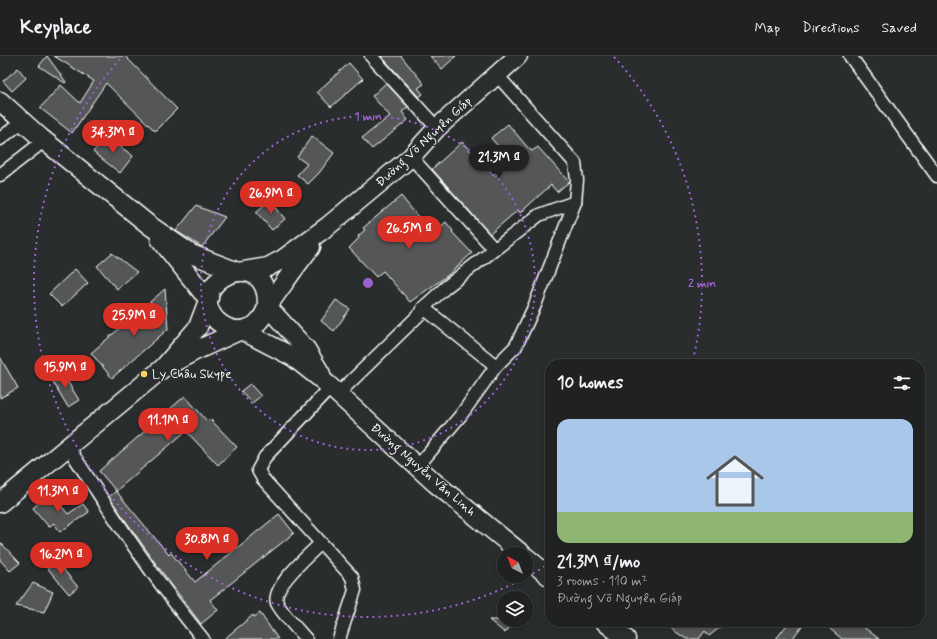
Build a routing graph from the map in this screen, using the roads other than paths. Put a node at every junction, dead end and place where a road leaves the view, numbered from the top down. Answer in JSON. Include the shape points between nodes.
{"nodes":[{"id":1,"x":371,"y":56,"type":"edge"},
{"id":2,"x":518,"y":56,"type":"edge"},
{"id":3,"x":850,"y":56,"type":"edge"},
{"id":4,"x":497,"y":75,"type":"junction"},
{"id":5,"x":0,"y":101,"type":"edge"},
{"id":6,"x":23,"y":121,"type":"junction"},
{"id":7,"x":437,"y":128,"type":"junction"},
{"id":8,"x":0,"y":139,"type":"edge"},
{"id":9,"x":45,"y":140,"type":"junction"},
{"id":10,"x":411,"y":157,"type":"junction"},
{"id":11,"x":0,"y":175,"type":"edge"},
{"id":12,"x":937,"y":176,"type":"edge"},
{"id":13,"x":575,"y":202,"type":"junction"},
{"id":14,"x":149,"y":225,"type":"junction"},
{"id":15,"x":328,"y":226,"type":"junction"},
{"id":16,"x":494,"y":249,"type":"junction"},
{"id":17,"x":238,"y":272,"type":"junction"},
{"id":18,"x":209,"y":298,"type":"junction"},
{"id":19,"x":268,"y":306,"type":"junction"},
{"id":20,"x":425,"y":309,"type":"junction"},
{"id":21,"x":240,"y":330,"type":"junction"},
{"id":22,"x":496,"y":366,"type":"junction"},
{"id":23,"x":163,"y":368,"type":"junction"},
{"id":24,"x":332,"y":388,"type":"junction"},
{"id":25,"x":68,"y":447,"type":"junction"},
{"id":26,"x":418,"y":466,"type":"junction"},
{"id":27,"x":0,"y":503,"type":"edge"},
{"id":28,"x":321,"y":543,"type":"junction"},
{"id":29,"x":513,"y":547,"type":"edge"},
{"id":30,"x":533,"y":563,"type":"edge"},
{"id":31,"x":545,"y":573,"type":"edge"},
{"id":32,"x":611,"y":627,"type":"edge"},
{"id":33,"x":203,"y":639,"type":"edge"},
{"id":34,"x":306,"y":639,"type":"edge"},
{"id":35,"x":339,"y":639,"type":"edge"},
{"id":36,"x":626,"y":639,"type":"edge"}],
"edges":[{"from":1,"to":7,"type":"street"},
{"from":2,"to":4,"type":"main road","name":"Đường Võ Nguyên Giáp"},
{"from":3,"to":12,"type":"street"},
{"from":4,"to":7,"type":"main road","name":"Đường Võ Nguyên Giáp"},
{"from":4,"to":13,"type":"street","via":[[575,163]]},
{"from":5,"to":6,"type":"main road"},
{"from":6,"to":8,"type":"street"},
{"from":6,"to":9,"type":"main road"},
{"from":7,"to":10,"type":"main road","name":"Đường Võ Nguyên Giáp"},
{"from":9,"to":11,"type":"street"},
{"from":9,"to":14,"type":"main road"},
{"from":10,"to":15,"type":"main road","name":"Đường Võ Nguyên Giáp"},
{"from":10,"to":16,"type":"street"},
{"from":13,"to":16,"type":"street","via":[[539,215]]},
{"from":13,"to":22,"type":"street","via":[[535,305],[516,346]]},
{"from":14,"to":17,"type":"main road","via":[[191,254]]},
{"from":14,"to":18,"type":"main road"},
{"from":15,"to":17,"type":"main road","name":"Đường Võ Nguyên Giáp","via":[[268,267]]},
{"from":15,"to":19,"type":"main road","name":"Đường Võ Nguyên Giáp","via":[[293,268]]},
{"from":16,"to":20,"type":"street","via":[[446,287],[423,308]]},
{"from":17,"to":18,"type":"main road","via":[[225,275],[218,280]]},
{"from":17,"to":19,"type":"main road","via":[[252,274],[260,280],[268,297]]},
{"from":18,"to":21,"type":"main road","via":[[214,318],[221,325]]},
{"from":18,"to":23,"type":"main road","via":[[198,327]]},
{"from":19,"to":21,"type":"main road","via":[[259,322],[250,328]]},
{"from":19,"to":24,"type":"main road","name":"Đường Nguyễn Văn Linh","via":[[306,349]]},
{"from":20,"to":22,"type":"street"},
{"from":20,"to":24,"type":"street"},
{"from":21,"to":23,"type":"main road"},
{"from":21,"to":24,"type":"main road","name":"Đường Nguyễn Văn Linh","via":[[293,357]]},
{"from":22,"to":26,"type":"street","via":[[461,415]]},
{"from":23,"to":25,"type":"main road"},
{"from":24,"to":26,"type":"main road","name":"Đường Nguyễn Văn Linh"},
{"from":24,"to":28,"type":"street","via":[[265,457],[258,470],[262,479]]},
{"from":25,"to":27,"type":"main road"},
{"from":25,"to":33,"type":"street","via":[[118,524]]},
{"from":26,"to":29,"type":"main road","name":"Đường Nguyễn Văn Linh"},
{"from":28,"to":34,"type":"street","via":[[284,581],[277,592],[277,603]]},
{"from":28,"to":35,"type":"street","via":[[352,577],[355,590]]},
{"from":30,"to":31,"type":"main road"},
{"from":32,"to":36,"type":"main road"}]}
